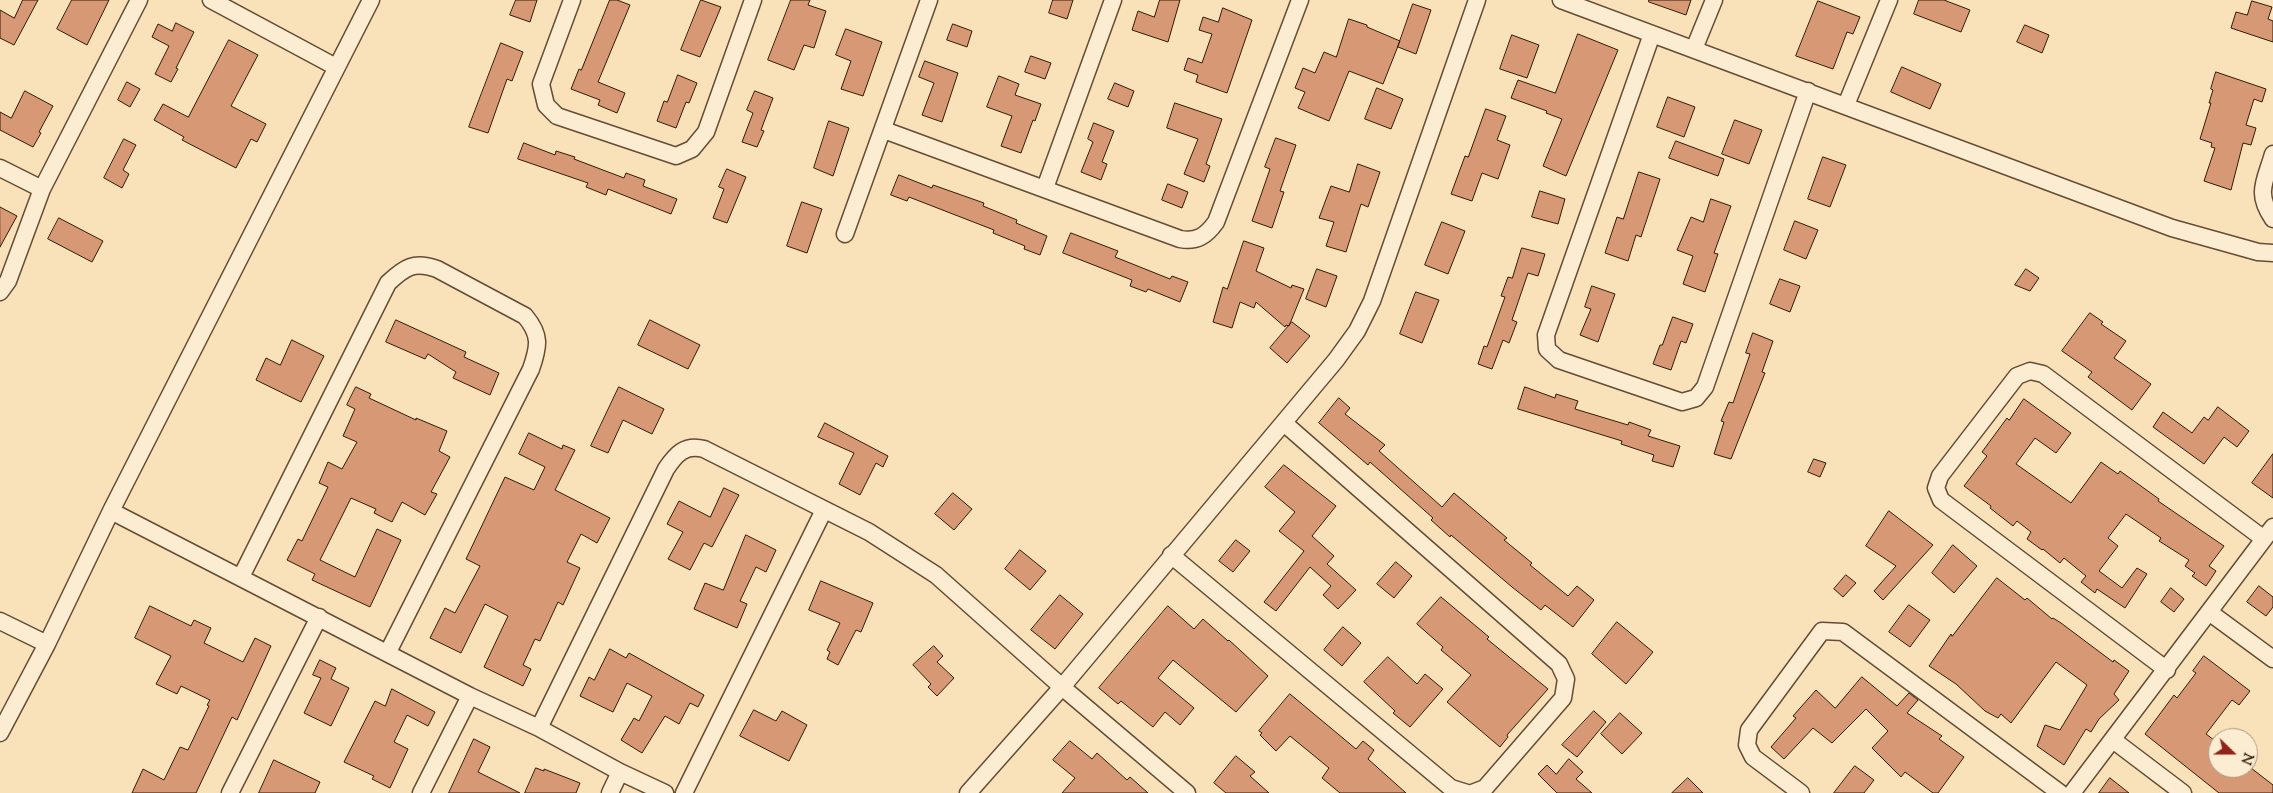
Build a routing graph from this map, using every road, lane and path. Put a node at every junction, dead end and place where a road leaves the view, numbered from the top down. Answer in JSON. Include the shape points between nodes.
{"nodes":[{"id":1,"x":138,"y":0,"type":"edge"},
{"id":2,"x":211,"y":0,"type":"edge"},
{"id":3,"x":370,"y":0,"type":"edge"},
{"id":4,"x":572,"y":0,"type":"edge"},
{"id":5,"x":753,"y":0,"type":"edge"},
{"id":6,"x":929,"y":0,"type":"edge"},
{"id":7,"x":1113,"y":0,"type":"edge"},
{"id":8,"x":1300,"y":0,"type":"edge"},
{"id":9,"x":1477,"y":0,"type":"edge"},
{"id":10,"x":1561,"y":0,"type":"edge"},
{"id":11,"x":1714,"y":0,"type":"edge"},
{"id":12,"x":1889,"y":0,"type":"edge"},
{"id":13,"x":231,"y":5,"type":"edge"},
{"id":14,"x":1652,"y":34,"type":"junction"},
{"id":15,"x":1694,"y":49,"type":"junction"},
{"id":16,"x":336,"y":67,"type":"junction"},
{"id":17,"x":1808,"y":91,"type":"junction"},
{"id":18,"x":1846,"y":106,"type":"junction"},
{"id":19,"x":884,"y":130,"type":"junction"},
{"id":20,"x":2273,"y":154,"type":"edge"},
{"id":21,"x":0,"y":168,"type":"edge"},
{"id":22,"x":1045,"y":188,"type":"junction"},
{"id":23,"x":42,"y":189,"type":"junction"},
{"id":24,"x":2273,"y":219,"type":"edge"},
{"id":25,"x":846,"y":234,"type":"dead end"},
{"id":26,"x":2273,"y":253,"type":"edge"},
{"id":27,"x":2,"y":283,"type":"edge"},
{"id":28,"x":1284,"y":423,"type":"junction"},
{"id":29,"x":824,"y":510,"type":"junction"},
{"id":30,"x":111,"y":511,"type":"junction"},
{"id":31,"x":2268,"y":533,"type":"edge"},
{"id":32,"x":1170,"y":555,"type":"junction"},
{"id":33,"x":241,"y":577,"type":"junction"},
{"id":34,"x":2209,"y":612,"type":"junction"},
{"id":35,"x":319,"y":617,"type":"junction"},
{"id":36,"x":0,"y":621,"type":"edge"},
{"id":37,"x":47,"y":644,"type":"junction"},
{"id":38,"x":388,"y":652,"type":"junction"},
{"id":39,"x":2273,"y":659,"type":"edge"},
{"id":40,"x":2167,"y":670,"type":"junction"},
{"id":41,"x":1062,"y":687,"type":"junction"},
{"id":42,"x":470,"y":696,"type":"junction"},
{"id":43,"x":539,"y":728,"type":"junction"},
{"id":44,"x":0,"y":733,"type":"edge"},
{"id":45,"x":2113,"y":740,"type":"junction"},
{"id":46,"x":620,"y":772,"type":"junction"},
{"id":47,"x":230,"y":793,"type":"edge"},
{"id":48,"x":421,"y":793,"type":"edge"},
{"id":49,"x":610,"y":793,"type":"edge"},
{"id":50,"x":665,"y":793,"type":"edge"},
{"id":51,"x":684,"y":793,"type":"edge"},
{"id":52,"x":968,"y":793,"type":"edge"},
{"id":53,"x":1186,"y":793,"type":"edge"},
{"id":54,"x":1467,"y":793,"type":"edge"},
{"id":55,"x":1472,"y":793,"type":"edge"},
{"id":56,"x":1801,"y":793,"type":"edge"},
{"id":57,"x":2060,"y":793,"type":"edge"},
{"id":58,"x":2072,"y":793,"type":"edge"},
{"id":59,"x":2183,"y":793,"type":"edge"}],
"edges":[{"from":1,"to":23,"type":"street"},
{"from":2,"to":13,"type":"street"},
{"from":3,"to":16,"type":"street"},
{"from":4,"to":5,"type":"street","via":[[541,84],[546,105],[558,116],[676,156],[692,150],[706,132]]},
{"from":6,"to":19,"type":"street"},
{"from":7,"to":22,"type":"street"},
{"from":8,"to":22,"type":"street","via":[[1210,232],[1191,241],[1180,239]]},
{"from":9,"to":28,"type":"street","via":[[1372,301],[1357,331]]},
{"from":10,"to":14,"type":"street"},
{"from":11,"to":15,"type":"street"},
{"from":12,"to":18,"type":"street"},
{"from":13,"to":16,"type":"street"},
{"from":14,"to":15,"type":"street"},
{"from":14,"to":17,"type":"street","via":[[1546,335],[1548,349],[1559,360],[1682,402],[1696,398],[1705,387]]},
{"from":15,"to":17,"type":"street"},
{"from":16,"to":30,"type":"street"},
{"from":17,"to":18,"type":"street"},
{"from":18,"to":26,"type":"street","via":[[2172,228],[2258,252]]},
{"from":19,"to":22,"type":"street"},
{"from":19,"to":25,"type":"street"},
{"from":20,"to":24,"type":"street","via":[[2261,195]]},
{"from":21,"to":23,"type":"street"},
{"from":23,"to":27,"type":"street"},
{"from":28,"to":32,"type":"street"},
{"from":28,"to":55,"type":"street","via":[[1559,664],[1566,679],[1563,698],[1485,788]]},
{"from":29,"to":41,"type":"street","via":[[869,532],[936,575]]},
{"from":29,"to":43,"type":"street","via":[[704,449],[694,446],[684,449],[666,469]]},
{"from":29,"to":51,"type":"street"},
{"from":30,"to":33,"type":"street"},
{"from":30,"to":37,"type":"street"},
{"from":31,"to":34,"type":"street"},
{"from":31,"to":40,"type":"street","via":[[2043,374],[2030,371],[2017,376],[1940,476],[1936,488],[1941,500]]},
{"from":32,"to":41,"type":"street"},
{"from":32,"to":54,"type":"street","via":[[1451,788]]},
{"from":33,"to":35,"type":"street"},
{"from":33,"to":38,"type":"street","via":[[388,283],[413,266],[437,269],[525,316],[537,338],[536,352]]},
{"from":34,"to":39,"type":"street"},
{"from":34,"to":40,"type":"street"},
{"from":35,"to":38,"type":"street"},
{"from":35,"to":47,"type":"street"},
{"from":36,"to":37,"type":"street"},
{"from":37,"to":44,"type":"street"},
{"from":38,"to":42,"type":"street"},
{"from":40,"to":45,"type":"street"},
{"from":41,"to":52,"type":"street"},
{"from":41,"to":53,"type":"street"},
{"from":42,"to":43,"type":"street"},
{"from":42,"to":48,"type":"street"},
{"from":43,"to":46,"type":"street"},
{"from":45,"to":58,"type":"street"},
{"from":45,"to":59,"type":"street"},
{"from":46,"to":49,"type":"street"},
{"from":46,"to":50,"type":"street"},
{"from":56,"to":57,"type":"street","via":[[1753,756],[1747,745],[1749,730],[1822,631],[1834,630],[1843,632]]}]}
